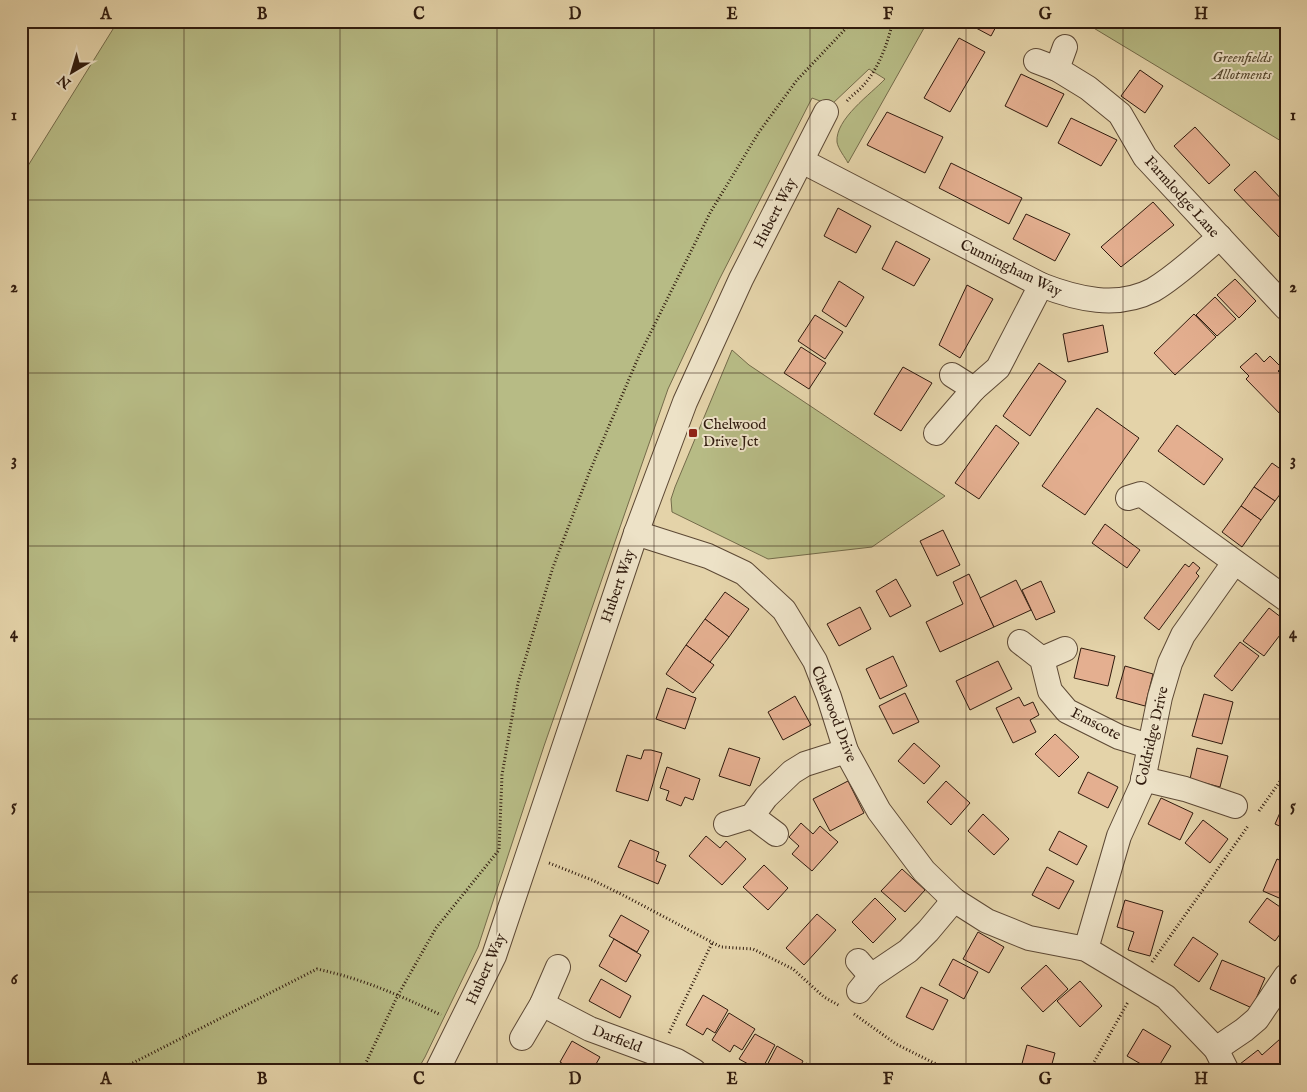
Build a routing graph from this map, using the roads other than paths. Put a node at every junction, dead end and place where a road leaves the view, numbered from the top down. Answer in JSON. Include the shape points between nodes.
{"nodes":[{"id":1,"x":1065,"y":47,"type":"dead end"},
{"id":2,"x":826,"y":112,"type":"road end"},
{"id":3,"x":802,"y":160,"type":"junction"},
{"id":4,"x":1220,"y":238,"type":"junction"},
{"id":5,"x":1041,"y":285,"type":"junction"},
{"id":6,"x":1286,"y":308,"type":"edge"},
{"id":7,"x":952,"y":375,"type":"dead end"},
{"id":8,"x":974,"y":389,"type":"junction"},
{"id":9,"x":936,"y":433,"type":"dead end"},
{"id":10,"x":1128,"y":498,"type":"dead end"},
{"id":11,"x":636,"y":533,"type":"junction"},
{"id":12,"x":1234,"y":563,"type":"junction"},
{"id":13,"x":1286,"y":599,"type":"edge"},
{"id":14,"x":1020,"y":642,"type":"dead end"},
{"id":15,"x":1065,"y":648,"type":"dead end"},
{"id":16,"x":1042,"y":659,"type":"junction"},
{"id":17,"x":1149,"y":746,"type":"junction"},
{"id":18,"x":846,"y":751,"type":"junction"},
{"id":19,"x":1143,"y":779,"type":"junction"},
{"id":20,"x":1248,"y":814,"type":"road end"},
{"id":21,"x":752,"y":816,"type":"junction"},
{"id":22,"x":726,"y":824,"type":"dead end"},
{"id":23,"x":776,"y":834,"type":"dead end"},
{"id":24,"x":954,"y":900,"type":"junction"},
{"id":25,"x":1086,"y":949,"type":"junction"},
{"id":26,"x":558,"y":967,"type":"dead end"},
{"id":27,"x":1286,"y":976,"type":"edge"},
{"id":28,"x":859,"y":985,"type":"road end"},
{"id":29,"x":542,"y":1004,"type":"junction"},
{"id":30,"x":522,"y":1038,"type":"dead end"},
{"id":31,"x":1216,"y":1049,"type":"junction"},
{"id":32,"x":437,"y":1071,"type":"edge"},
{"id":33,"x":694,"y":1071,"type":"edge"},
{"id":34,"x":1227,"y":1071,"type":"edge"}],
"edges":[{"from":1,"to":4,"type":"street","name":"Farmlodge Lane","via":[[1046,65],[1088,88],[1120,114],[1145,157]]},
{"from":2,"to":3,"type":"street","name":"Hubert Way"},
{"from":3,"to":5,"type":"street","name":"Cunningham Way"},
{"from":3,"to":11,"type":"street","name":"Hubert Way","via":[[712,340]]},
{"from":4,"to":5,"type":"street","name":"Cunningham Way","via":[[1152,290],[1123,299],[1095,300],[1067,295]]},
{"from":4,"to":6,"type":"street","name":"Farmlodge Lane"},
{"from":5,"to":8,"type":"street","via":[[998,368]]},
{"from":7,"to":8,"type":"street"},
{"from":8,"to":9,"type":"street"},
{"from":10,"to":12,"type":"street","via":[[1141,494]]},
{"from":11,"to":18,"type":"street","name":"Chelwood Drive","via":[[708,556],[744,573],[784,610],[815,661]]},
{"from":11,"to":32,"type":"street","name":"Hubert Way","via":[[494,956]]},
{"from":12,"to":13,"type":"street"},
{"from":12,"to":17,"type":"street","name":"Coldridge Drive","via":[[1182,635],[1170,663]]},
{"from":14,"to":16,"type":"street"},
{"from":15,"to":16,"type":"street"},
{"from":16,"to":17,"type":"street","name":"Emscote","via":[[1050,691],[1067,711],[1119,737]]},
{"from":17,"to":19,"type":"street","name":"Coldridge Drive"},
{"from":18,"to":21,"type":"street","via":[[805,764],[792,772]]},
{"from":18,"to":24,"type":"street","name":"Chelwood Drive","via":[[878,811],[901,843]]},
{"from":19,"to":20,"type":"street","via":[[1185,789]]},
{"from":19,"to":25,"type":"street","name":"Coldridge Drive","via":[[1119,836]]},
{"from":21,"to":22,"type":"street"},
{"from":21,"to":23,"type":"street"},
{"from":24,"to":25,"type":"street","name":"Chelwood Drive","via":[[988,921],[1030,938]]},
{"from":24,"to":28,"type":"street","via":[[908,951]]},
{"from":25,"to":31,"type":"street","name":"Chelwood Drive","via":[[1166,997]]},
{"from":26,"to":29,"type":"street"},
{"from":27,"to":31,"type":"street","via":[[1257,1020]]},
{"from":29,"to":30,"type":"street"},
{"from":29,"to":33,"type":"street","name":"Darfield","via":[[590,1029],[678,1061]]},
{"from":31,"to":34,"type":"street","name":"Chelwood Drive"}]}
